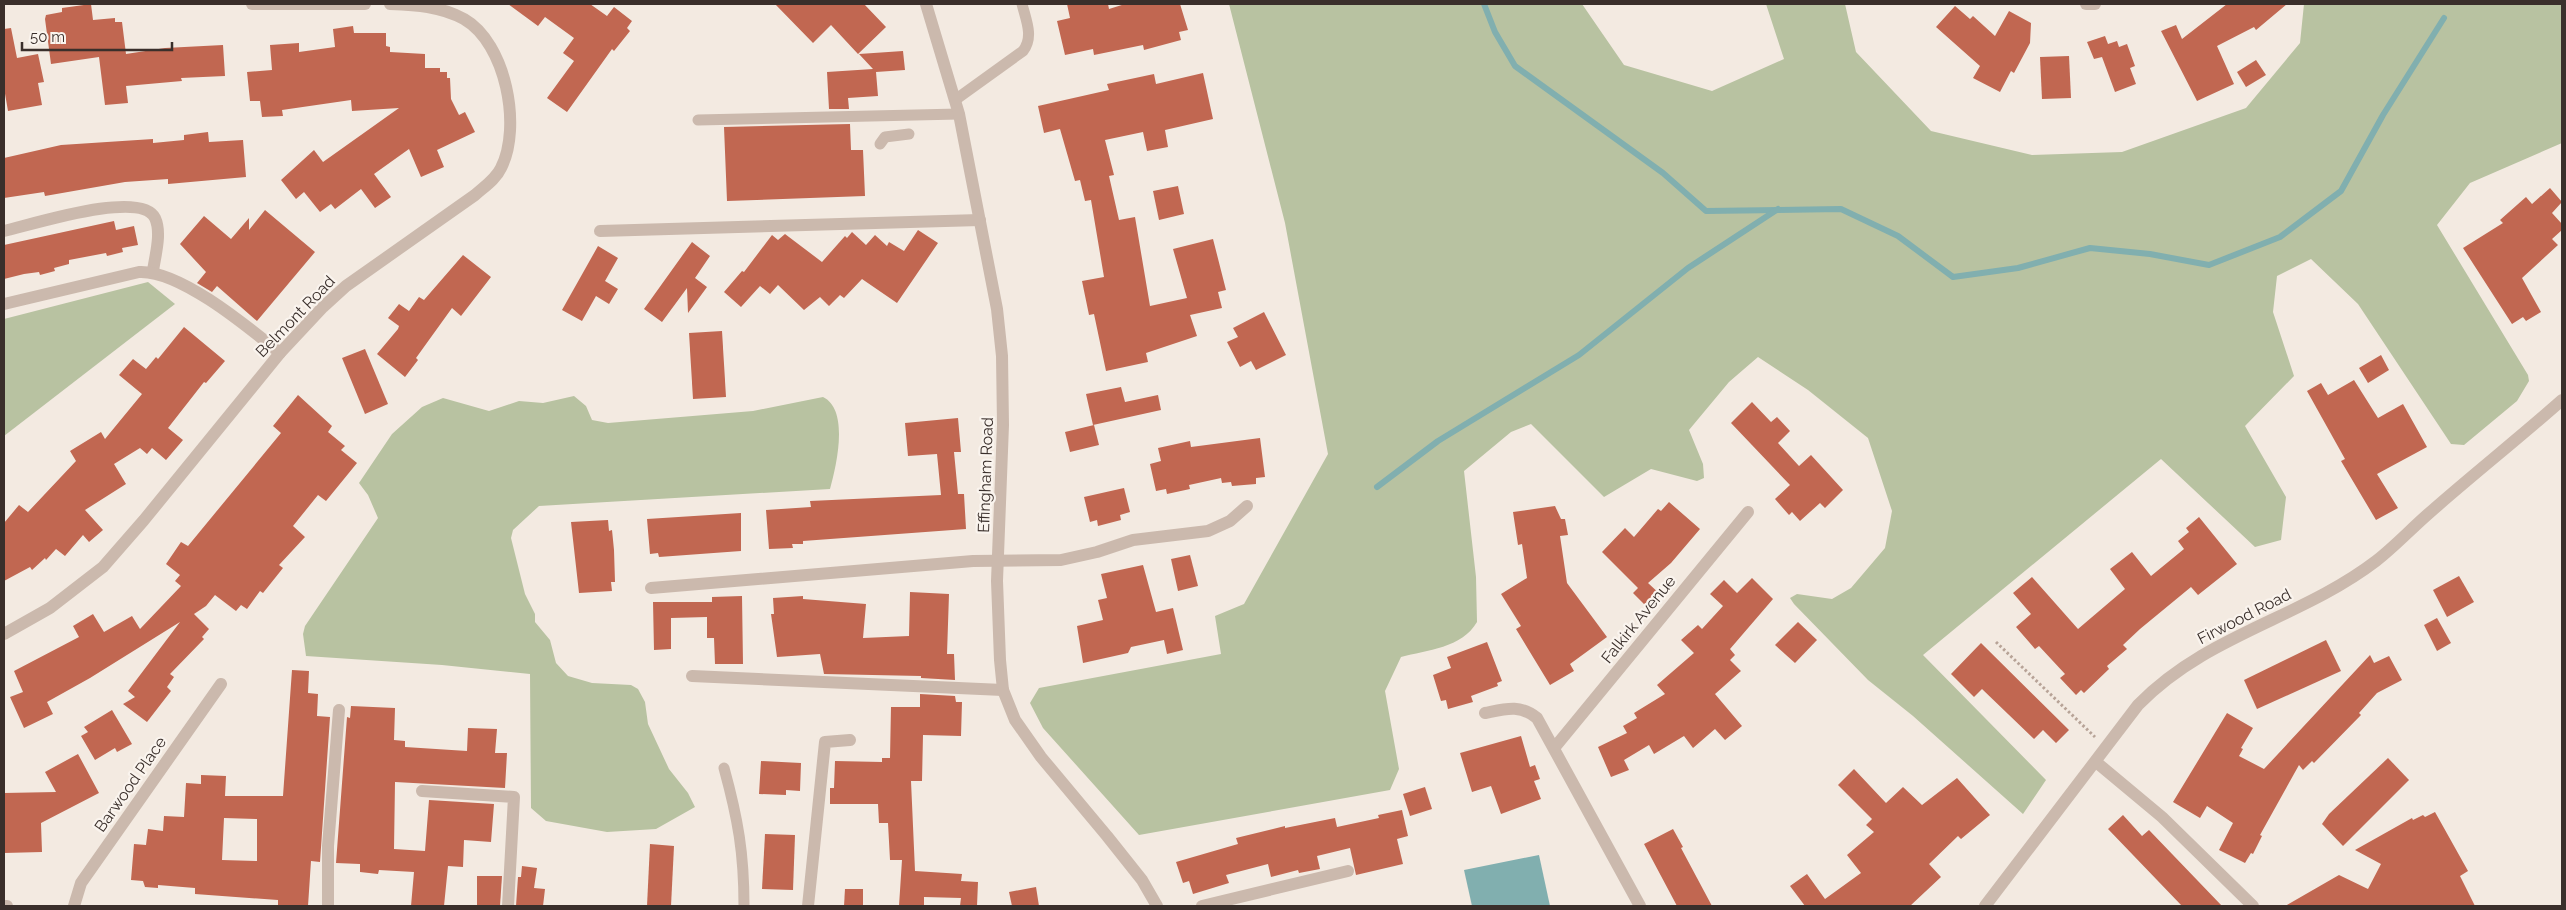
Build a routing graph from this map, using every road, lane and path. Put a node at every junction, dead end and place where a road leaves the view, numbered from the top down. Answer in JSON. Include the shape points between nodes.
{"nodes":[{"id":1,"x":252,"y":4,"type":"edge"},
{"id":2,"x":365,"y":4,"type":"edge"},
{"id":3,"x":390,"y":4,"type":"edge"},
{"id":4,"x":926,"y":4,"type":"edge"},
{"id":5,"x":1022,"y":4,"type":"edge"},
{"id":6,"x":2086,"y":4,"type":"edge"},
{"id":7,"x":2095,"y":4,"type":"edge"},
{"id":8,"x":955,"y":100,"type":"junction"},
{"id":9,"x":959,"y":114,"type":"junction"},
{"id":10,"x":698,"y":120,"type":"dead end"},
{"id":11,"x":909,"y":134,"type":"dead end"},
{"id":12,"x":880,"y":144,"type":"dead end"},
{"id":13,"x":980,"y":220,"type":"junction"},
{"id":14,"x":4,"y":231,"type":"edge"},
{"id":15,"x":600,"y":231,"type":"dead end"},
{"id":16,"x":153,"y":271,"type":"junction"},
{"id":17,"x":4,"y":304,"type":"edge"},
{"id":18,"x":280,"y":353,"type":"junction"},
{"id":19,"x":2562,"y":400,"type":"edge"},
{"id":20,"x":1247,"y":506,"type":"dead end"},
{"id":21,"x":1748,"y":512,"type":"dead end"},
{"id":22,"x":998,"y":561,"type":"junction"},
{"id":23,"x":651,"y":588,"type":"dead end"},
{"id":24,"x":4,"y":634,"type":"edge"},
{"id":25,"x":1996,"y":642,"type":"dead end"},
{"id":26,"x":692,"y":676,"type":"dead end"},
{"id":27,"x":221,"y":684,"type":"dead end"},
{"id":28,"x":1003,"y":690,"type":"junction"},
{"id":29,"x":338,"y":710,"type":"dead end"},
{"id":30,"x":1485,"y":713,"type":"dead end"},
{"id":31,"x":2083,"y":728,"type":"dead end"},
{"id":32,"x":850,"y":740,"type":"dead end"},
{"id":33,"x":1554,"y":747,"type":"junction"},
{"id":34,"x":2096,"y":762,"type":"junction"},
{"id":35,"x":724,"y":768,"type":"dead end"},
{"id":36,"x":422,"y":791,"type":"dead end"},
{"id":37,"x":1348,"y":871,"type":"dead end"},
{"id":38,"x":74,"y":906,"type":"edge"},
{"id":39,"x":328,"y":906,"type":"edge"},
{"id":40,"x":508,"y":906,"type":"edge"},
{"id":41,"x":744,"y":906,"type":"edge"},
{"id":42,"x":808,"y":906,"type":"edge"},
{"id":43,"x":1157,"y":906,"type":"edge"},
{"id":44,"x":1202,"y":906,"type":"edge"},
{"id":45,"x":1640,"y":906,"type":"edge"},
{"id":46,"x":1985,"y":906,"type":"edge"},
{"id":47,"x":2253,"y":906,"type":"edge"}],
"edges":[{"from":1,"to":2,"type":"street"},
{"from":3,"to":18,"type":"street","name":"Belmont Road","via":[[421,5],[446,11],[481,33],[502,70],[511,130],[508,151],[501,169],[491,181],[346,286]]},
{"from":4,"to":8,"type":"street","name":"Effingham Road"},
{"from":5,"to":8,"type":"lane","via":[[1030,36],[1028,44],[1023,51]]},
{"from":6,"to":7,"type":"street"},
{"from":8,"to":9,"type":"street","name":"Effingham Road"},
{"from":9,"to":10,"type":"lane"},
{"from":9,"to":13,"type":"street","name":"Effingham Road"},
{"from":11,"to":12,"type":"lane","via":[[886,137]]},
{"from":13,"to":15,"type":"street"},
{"from":13,"to":22,"type":"street","name":"Effingham Road","via":[[997,309],[1002,356]]},
{"from":14,"to":16,"type":"street","via":[[104,208],[142,207],[155,218],[158,228]]},
{"from":16,"to":17,"type":"street"},
{"from":16,"to":18,"type":"street","via":[[184,284]]},
{"from":18,"to":24,"type":"street","name":"Belmont Road","via":[[103,567],[50,608]]},
{"from":19,"to":34,"type":"street","name":"Firwood Road","via":[[2376,561],[2292,611],[2228,639],[2177,670],[2138,705]]},
{"from":20,"to":22,"type":"street","via":[[1230,521],[1208,531],[1133,540],[1061,560]]},
{"from":21,"to":33,"type":"street","name":"Falkirk Avenue"},
{"from":22,"to":23,"type":"street"},
{"from":22,"to":28,"type":"street","name":"Effingham Road"},
{"from":25,"to":31,"type":"path"},
{"from":26,"to":28,"type":"street"},
{"from":27,"to":38,"type":"street","name":"Barwood Place","via":[[86,875],[76,893]]},
{"from":28,"to":43,"type":"street","name":"Effingham Road","via":[[1015,720],[1041,757],[1108,836],[1142,880]]},
{"from":29,"to":39,"type":"street","via":[[328,846]]},
{"from":30,"to":33,"type":"street","via":[[1514,708],[1528,712],[1537,718]]},
{"from":32,"to":42,"type":"street","via":[[825,742]]},
{"from":33,"to":45,"type":"street"},
{"from":34,"to":46,"type":"street","name":"Firwood Road"},
{"from":34,"to":47,"type":"street","via":[[2162,818]]},
{"from":35,"to":41,"type":"lane","via":[[744,859]]},
{"from":36,"to":40,"type":"street","via":[[514,797]]},
{"from":37,"to":44,"type":"street"}]}
